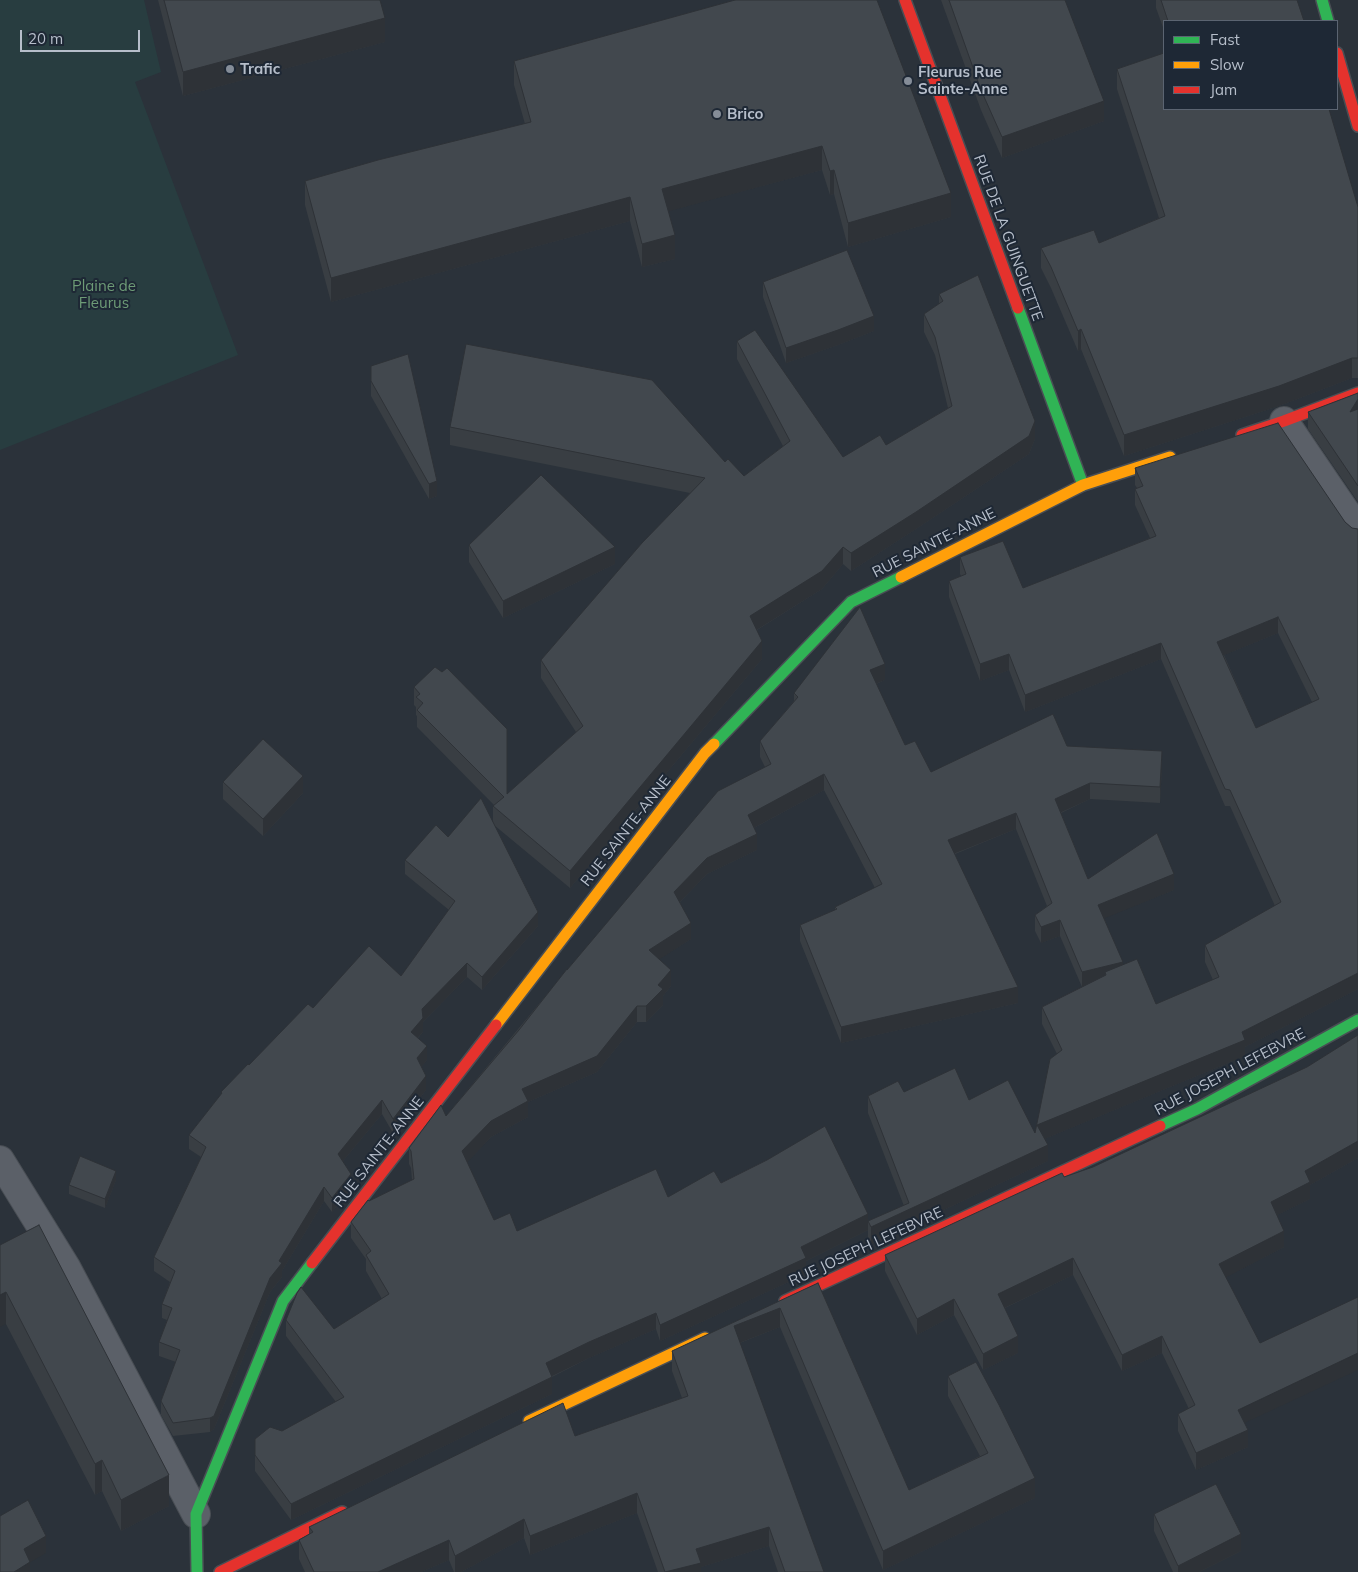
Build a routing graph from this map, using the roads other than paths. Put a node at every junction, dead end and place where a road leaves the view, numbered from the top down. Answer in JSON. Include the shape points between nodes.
{"nodes":[{"id":1,"x":906,"y":0,"type":"edge"},
{"id":2,"x":1322,"y":0,"type":"edge"},
{"id":3,"x":1328,"y":20,"type":"edge"},
{"id":4,"x":1338,"y":56,"type":"edge"},
{"id":5,"x":1358,"y":126,"type":"edge"},
{"id":6,"x":1358,"y":392,"type":"edge"},
{"id":7,"x":1284,"y":422,"type":"junction"},
{"id":8,"x":1229,"y":439,"type":"edge"},
{"id":9,"x":1183,"y":453,"type":"edge"},
{"id":10,"x":1083,"y":485,"type":"junction"},
{"id":11,"x":1358,"y":530,"type":"edge"},
{"id":12,"x":1358,"y":1020,"type":"edge"},
{"id":13,"x":0,"y":1160,"type":"edge"},
{"id":14,"x":770,"y":1307,"type":"edge"},
{"id":15,"x":717,"y":1332,"type":"edge"},
{"id":16,"x":520,"y":1426,"type":"edge"},
{"id":17,"x":350,"y":1509,"type":"edge"},
{"id":18,"x":196,"y":1514,"type":"junction"},
{"id":19,"x":197,"y":1572,"type":"edge"},
{"id":20,"x":220,"y":1572,"type":"edge"}],
"edges":[{"from":1,"to":10,"type":"main road","name":"RUE DE LA GUINGUETTE"},
{"from":2,"to":3,"type":"main road"},
{"from":4,"to":5,"type":"main road"},
{"from":6,"to":7,"type":"main road"},
{"from":7,"to":8,"type":"main road"},
{"from":7,"to":11,"type":"street"},
{"from":9,"to":10,"type":"main road","name":"RUE SAINTE-ANNE"},
{"from":10,"to":18,"type":"main road","name":"RUE SAINTE-ANNE","via":[[851,602],[705,753],[283,1301]]},
{"from":12,"to":14,"type":"main road","name":"RUE JOSEPH LEFEBVRE","via":[[1197,1109]]},
{"from":13,"to":18,"type":"street","via":[[66,1267]]},
{"from":15,"to":16,"type":"main road"},
{"from":17,"to":20,"type":"main road"},
{"from":18,"to":19,"type":"main road","name":"RUE SAINTE-ANNE"}]}
